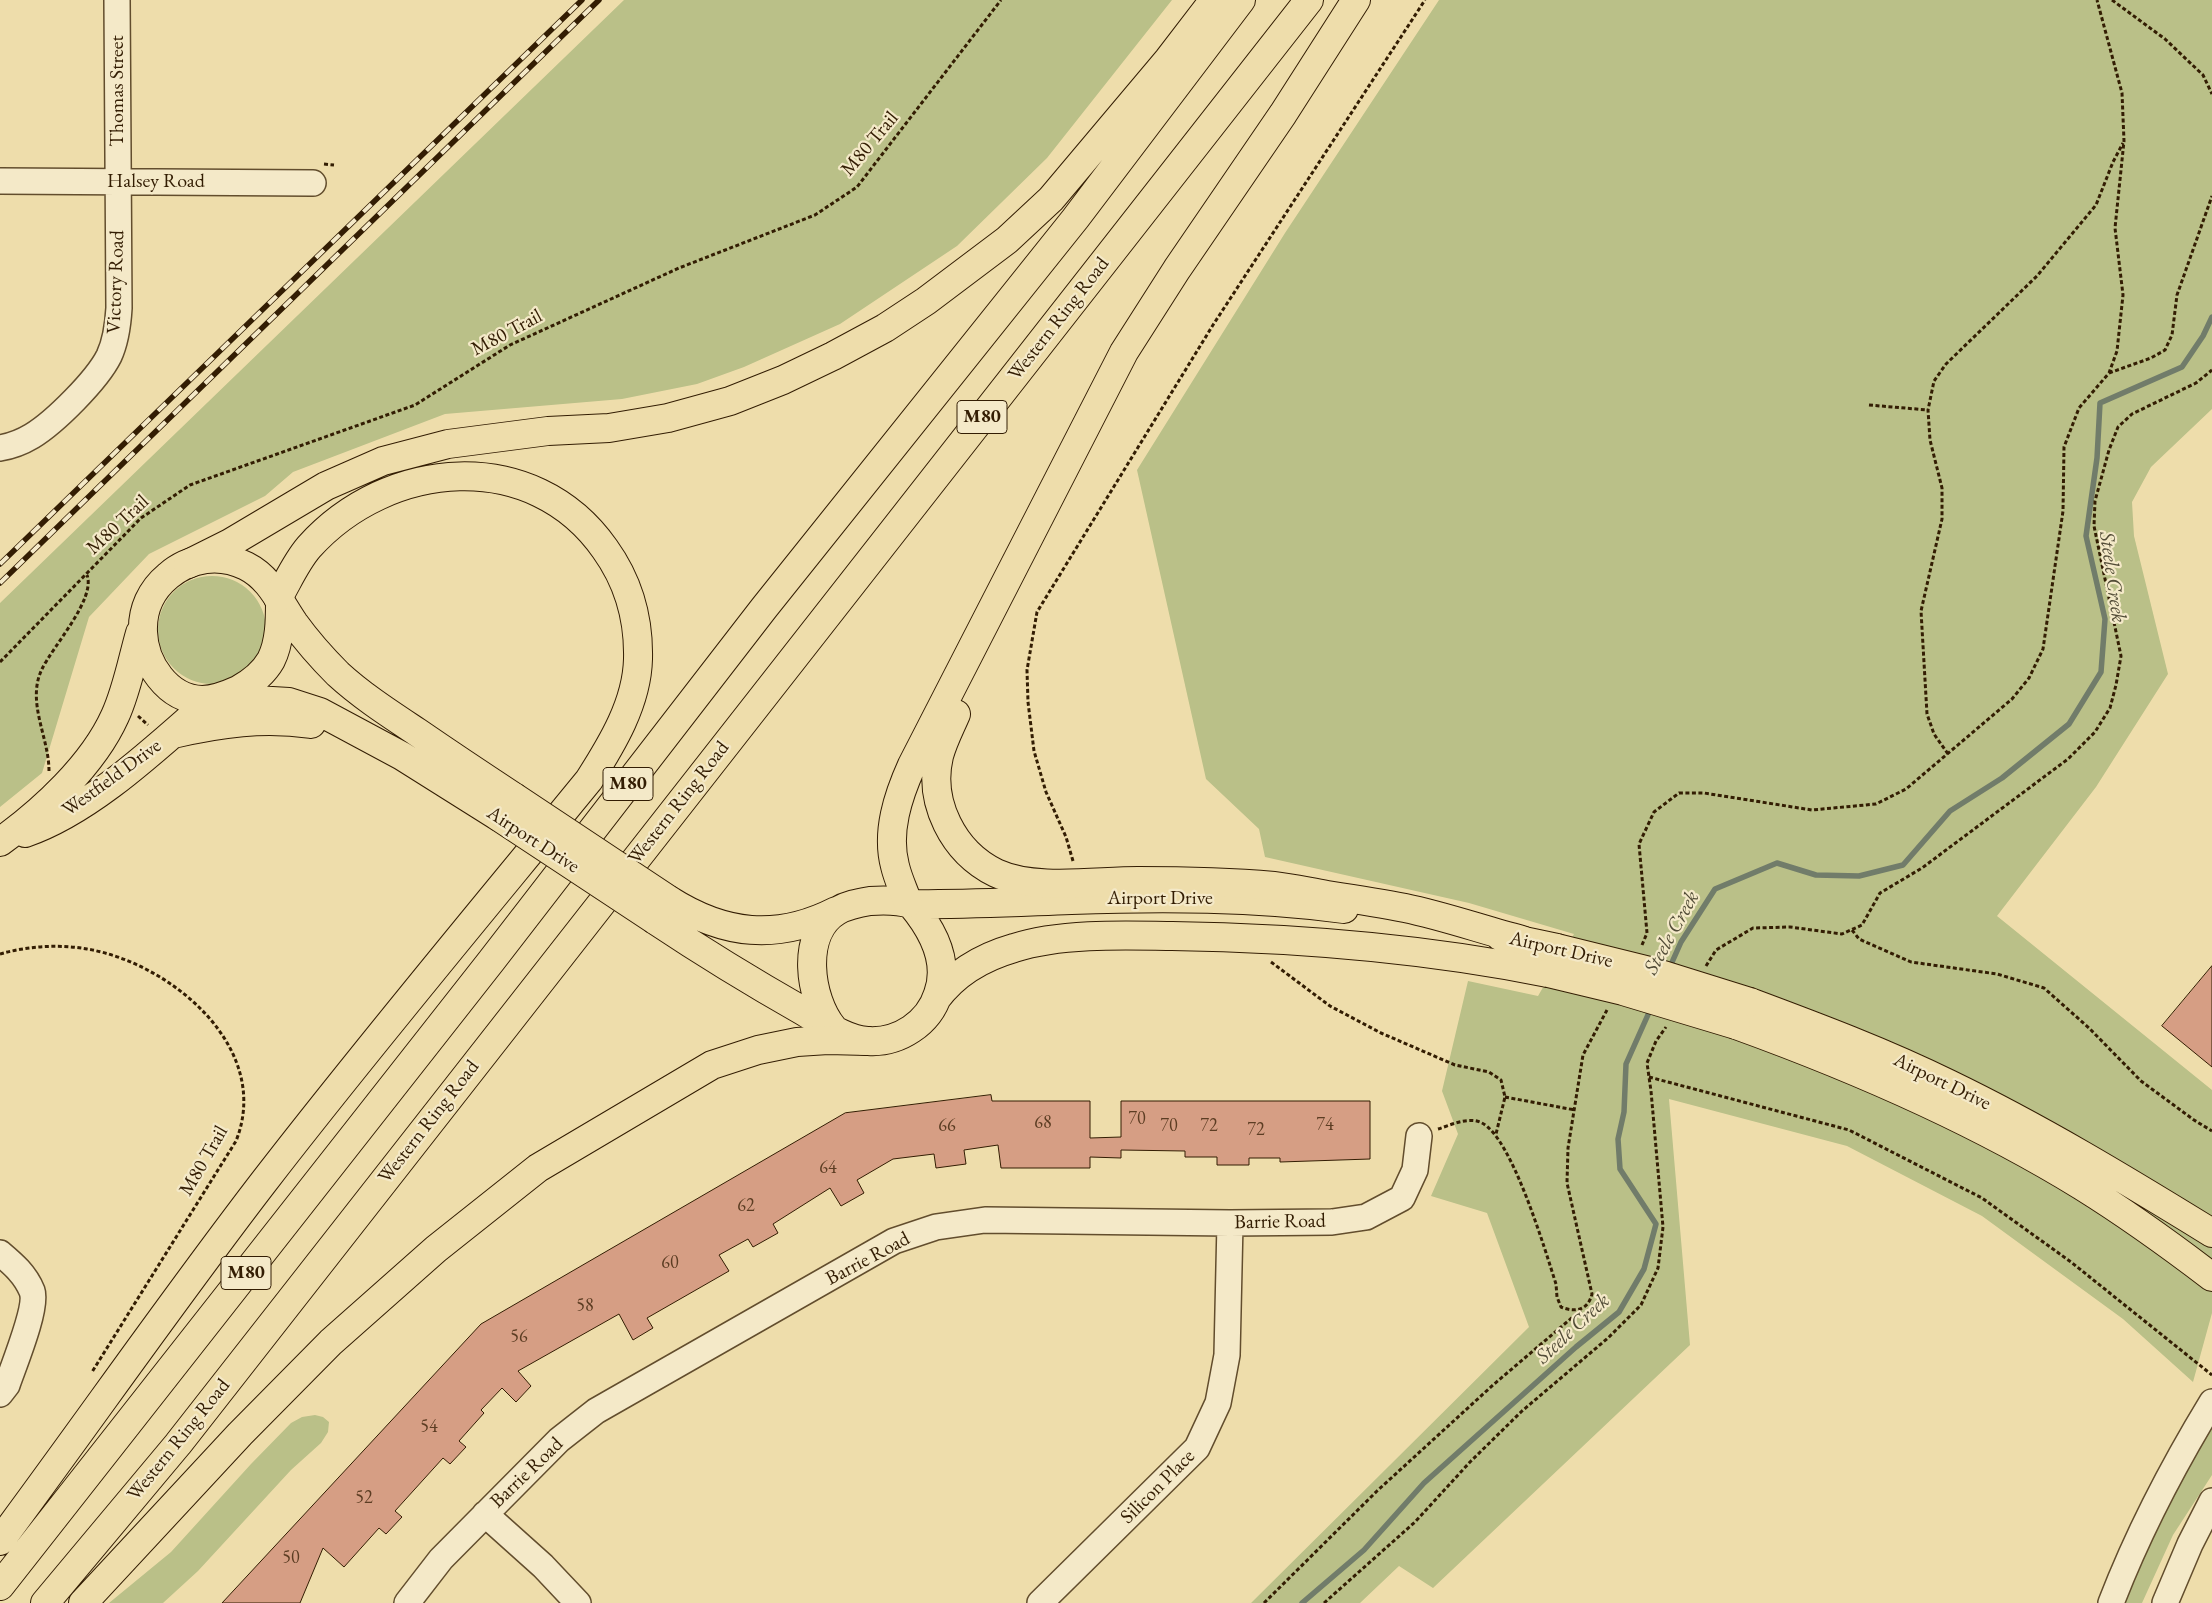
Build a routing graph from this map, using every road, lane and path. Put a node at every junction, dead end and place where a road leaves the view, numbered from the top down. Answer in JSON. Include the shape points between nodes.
{"nodes":[{"id":1,"x":117,"y":0,"type":"edge"},
{"id":2,"x":1001,"y":0,"type":"edge"},
{"id":3,"x":1214,"y":0,"type":"edge"},
{"id":4,"x":1241,"y":0,"type":"edge"},
{"id":5,"x":1309,"y":0,"type":"edge"},
{"id":6,"x":1356,"y":0,"type":"edge"},
{"id":7,"x":1424,"y":0,"type":"edge"},
{"id":8,"x":2097,"y":0,"type":"edge"},
{"id":9,"x":2112,"y":0,"type":"edge"},
{"id":10,"x":2212,"y":94,"type":"edge"},
{"id":11,"x":2124,"y":141,"type":"junction"},
{"id":12,"x":0,"y":181,"type":"edge"},
{"id":13,"x":118,"y":182,"type":"junction"},
{"id":14,"x":313,"y":183,"type":"dead end"},
{"id":15,"x":2212,"y":196,"type":"edge"},
{"id":16,"x":2212,"y":370,"type":"edge"},
{"id":17,"x":2108,"y":373,"type":"junction"},
{"id":18,"x":1869,"y":405,"type":"dead end"},
{"id":19,"x":1928,"y":410,"type":"junction"},
{"id":20,"x":0,"y":448,"type":"edge"},
{"id":21,"x":1032,"y":533,"type":"junction"},
{"id":22,"x":188,"y":564,"type":"junction"},
{"id":23,"x":87,"y":575,"type":"junction"},
{"id":24,"x":279,"y":600,"type":"junction"},
{"id":25,"x":142,"y":624,"type":"junction"},
{"id":26,"x":0,"y":662,"type":"edge"},
{"id":27,"x":214,"y":699,"type":"junction"},
{"id":28,"x":121,"y":700,"type":"junction"},
{"id":29,"x":168,"y":737,"type":"junction"},
{"id":30,"x":369,"y":737,"type":"junction"},
{"id":31,"x":1948,"y":754,"type":"junction"},
{"id":32,"x":47,"y":775,"type":"dead end"},
{"id":33,"x":507,"y":807,"type":"junction"},
{"id":34,"x":1,"y":841,"type":"edge"},
{"id":35,"x":1080,"y":882,"type":"junction"},
{"id":36,"x":910,"y":904,"type":"junction"},
{"id":37,"x":662,"y":910,"type":"junction"},
{"id":38,"x":836,"y":911,"type":"junction"},
{"id":39,"x":1852,"y":930,"type":"junction"},
{"id":40,"x":1258,"y":939,"type":"junction"},
{"id":41,"x":1522,"y":940,"type":"junction"},
{"id":42,"x":1638,"y":953,"type":"dead end"},
{"id":43,"x":0,"y":954,"type":"edge"},
{"id":44,"x":1706,"y":967,"type":"dead end"},
{"id":45,"x":936,"y":999,"type":"junction"},
{"id":46,"x":1611,"y":1004,"type":"dead end"},
{"id":47,"x":1667,"y":1025,"type":"dead end"},
{"id":48,"x":833,"y":1028,"type":"junction"},
{"id":49,"x":867,"y":1041,"type":"junction"},
{"id":50,"x":1649,"y":1077,"type":"junction"},
{"id":51,"x":1505,"y":1097,"type":"junction"},
{"id":52,"x":1575,"y":1110,"type":"junction"},
{"id":53,"x":2212,"y":1131,"type":"edge"},
{"id":54,"x":1496,"y":1134,"type":"junction"},
{"id":55,"x":1419,"y":1136,"type":"joint"},
{"id":56,"x":1230,"y":1223,"type":"junction"},
{"id":57,"x":2212,"y":1233,"type":"edge"},
{"id":58,"x":0,"y":1253,"type":"edge"},
{"id":59,"x":2212,"y":1277,"type":"edge"},
{"id":60,"x":1582,"y":1309,"type":"junction"},
{"id":61,"x":91,"y":1374,"type":"dead end"},
{"id":62,"x":2212,"y":1375,"type":"edge"},
{"id":63,"x":0,"y":1394,"type":"edge"},
{"id":64,"x":2212,"y":1402,"type":"edge"},
{"id":65,"x":2212,"y":1501,"type":"edge"},
{"id":66,"x":485,"y":1514,"type":"junction"},
{"id":67,"x":0,"y":1541,"type":"edge"},
{"id":68,"x":0,"y":1586,"type":"edge"},
{"id":69,"x":45,"y":1603,"type":"edge"},
{"id":70,"x":83,"y":1603,"type":"edge"},
{"id":71,"x":407,"y":1603,"type":"edge"},
{"id":72,"x":578,"y":1603,"type":"edge"},
{"id":73,"x":1040,"y":1603,"type":"edge"},
{"id":74,"x":1264,"y":1603,"type":"edge"},
{"id":75,"x":1324,"y":1603,"type":"edge"},
{"id":76,"x":2111,"y":1603,"type":"edge"},
{"id":77,"x":2165,"y":1603,"type":"edge"}],
"edges":[{"from":1,"to":13,"type":"street","name":"Thomas Street"},
{"from":2,"to":23,"type":"path","name":"M80 Trail","via":[[857,187],[814,215],[679,268],[510,344],[415,405],[190,485],[141,518]]},
{"from":3,"to":22,"type":"main road","via":[[1051,199],[1007,240],[884,328],[783,380],[730,401],[668,418],[610,428],[548,431],[448,444],[383,461],[326,486]]},
{"from":4,"to":68,"type":"main road","number":"M80","via":[[1075,219],[764,608]]},
{"from":5,"to":69,"type":"main road","name":"Western Ring Road","number":"M80","via":[[178,1444]]},
{"from":6,"to":21,"type":"main road","via":[[1124,352]]},
{"from":7,"to":35,"type":"path","via":[[1213,325],[1037,612],[1027,670],[1034,751]]},
{"from":8,"to":11,"type":"path","via":[[2122,94]]},
{"from":9,"to":10,"type":"path","via":[[2165,39],[2203,75]]},
{"from":11,"to":17,"type":"path","via":[[2115,228],[2123,295],[2117,351]]},
{"from":11,"to":19,"type":"path","via":[[2096,205],[2037,276],[1946,364],[1934,382]]},
{"from":12,"to":13,"type":"street","name":"Halsey Road"},
{"from":13,"to":14,"type":"street","name":"Halsey Road"},
{"from":13,"to":20,"type":"street","name":"Victory Road","via":[[119,316],[117,334],[108,357],[88,385],[49,422],[22,442]]},
{"from":15,"to":17,"type":"path","via":[[2177,295],[2172,335],[2165,350]]},
{"from":16,"to":39,"type":"path","via":[[2196,383],[2132,414],[2118,427],[2109,450],[2095,501],[2094,526],[2121,656],[2110,708],[2095,732],[2068,759],[1937,857],[1880,893],[1862,925]]},
{"from":17,"to":31,"type":"path","via":[[2078,408],[2064,447],[2063,512],[2043,649],[2029,678],[2012,700]]},
{"from":18,"to":19,"type":"path"},
{"from":19,"to":31,"type":"path","via":[[1930,440],[1942,488],[1942,519],[1921,611],[1927,714],[1934,734]]},
{"from":21,"to":35,"type":"main road","via":[[944,739],[936,788],[955,838],[981,864],[1018,880]]},
{"from":21,"to":36,"type":"main road","via":[[902,788],[896,808],[892,848],[894,866]]},
{"from":22,"to":24,"type":"main road","via":[[212,558],[245,566],[267,581]]},
{"from":22,"to":25,"type":"main road","via":[[168,576],[152,594]]},
{"from":23,"to":26,"type":"path","name":"M80 Trail"},
{"from":23,"to":32,"type":"path","via":[[89,589],[37,682],[36,695],[49,770]]},
{"from":24,"to":27,"type":"main road","via":[[277,640],[268,664],[244,687]]},
{"from":24,"to":33,"type":"main road","name":"Airport Drive","via":[[320,656],[355,688]]},
{"from":24,"to":67,"type":"main road","via":[[309,547],[334,524],[383,494],[414,482],[450,476],[483,476],[507,481],[536,491],[572,514],[611,557],[625,582],[636,622],[638,660],[634,686],[614,742],[589,780],[376,1039],[266,1179]]},
{"from":25,"to":27,"type":"main road","via":[[148,660],[166,684],[187,697]]},
{"from":25,"to":28,"type":"main road","name":"Westfield Drive"},
{"from":27,"to":29,"type":"main road","name":"Westfield Drive"},
{"from":27,"to":30,"type":"main road","name":"Airport Drive","via":[[289,702],[336,719]]},
{"from":28,"to":29,"type":"path"},
{"from":28,"to":34,"type":"main road","name":"Westfield Drive","via":[[114,718],[87,762],[39,810]]},
{"from":29,"to":30,"type":"main road","via":[[234,722],[274,720]]},
{"from":29,"to":34,"type":"main road","name":"Westfield Drive","via":[[73,809],[31,831]]},
{"from":30,"to":33,"type":"main road","name":"Airport Drive"},
{"from":31,"to":42,"type":"path","via":[[1906,789],[1876,804],[1812,810],[1704,793],[1679,793],[1654,812],[1639,844],[1647,933]]},
{"from":33,"to":37,"type":"main road","name":"Airport Drive","bridge":true},
{"from":35,"to":41,"type":"main road","via":[[1276,886],[1406,908]]},
{"from":36,"to":38,"type":"main road","via":[[875,900],[851,904]]},
{"from":36,"to":41,"type":"main road","name":"Airport Drive","via":[[1231,900],[1400,916]]},
{"from":36,"to":45,"type":"main road","via":[[928,926],[942,963],[942,979]]},
{"from":37,"to":38,"type":"main road","name":"Airport Drive","via":[[688,912],[721,926],[755,930],[788,928]]},
{"from":37,"to":48,"type":"main road","name":"Airport Drive","via":[[729,969]]},
{"from":38,"to":48,"type":"main road","via":[[821,929],[811,967],[820,1010]]},
{"from":39,"to":44,"type":"path","via":[[1842,934],[1790,927],[1753,928],[1716,950]]},
{"from":39,"to":53,"type":"path","via":[[1859,939],[1910,962],[1997,974],[2044,988],[2090,1028],[2141,1081]]},
{"from":40,"to":45,"type":"main road","name":"Airport Drive","via":[[1145,936],[1037,942],[976,964],[950,982]]},
{"from":40,"to":51,"type":"path","via":[[1268,960],[1330,1006],[1381,1033],[1455,1065],[1489,1072],[1501,1080]]},
{"from":40,"to":59,"type":"main road","name":"Airport Drive","bridge":true,"via":[[1456,956],[1624,991],[1736,1025],[1880,1081],[1988,1133],[2082,1186]]},
{"from":41,"to":57,"type":"main road","name":"Airport Drive","bridge":true,"via":[[1654,972],[1750,1002],[1840,1036],[1949,1084],[2099,1163]]},
{"from":43,"to":61,"type":"path","name":"M80 Trail","via":[[46,946],[88,949],[129,961],[170,982],[218,1027],[235,1061],[240,1080],[242,1119],[236,1141]]},
{"from":45,"to":49,"type":"main road","via":[[925,1018],[913,1028],[898,1036]]},
{"from":46,"to":52,"type":"path","via":[[1583,1054]]},
{"from":47,"to":50,"type":"path","via":[[1647,1063]]},
{"from":48,"to":49,"type":"main road"},
{"from":49,"to":70,"type":"main road","via":[[797,1042],[712,1065],[538,1168],[436,1248],[331,1342],[240,1434]]},
{"from":50,"to":62,"type":"path","via":[[1849,1130],[1982,1198],[2071,1262]]},
{"from":50,"to":75,"type":"path","via":[[1663,1227],[1658,1268],[1641,1304],[1608,1338],[1522,1411],[1415,1522]]},
{"from":51,"to":52,"type":"path"},
{"from":51,"to":54,"type":"path"},
{"from":52,"to":60,"type":"path","via":[[1568,1148],[1567,1183],[1592,1294],[1590,1302]]},
{"from":54,"to":55,"type":"path","via":[[1482,1123],[1471,1120]]},
{"from":54,"to":60,"type":"path","via":[[1530,1203],[1556,1284],[1556,1297],[1561,1307],[1571,1311]]},
{"from":55,"to":56,"type":"street","name":"Barrie Road","via":[[1415,1170],[1402,1198],[1366,1218],[1332,1222]]},
{"from":56,"to":66,"type":"street","name":"Barrie Road","via":[[985,1220],[936,1227],[894,1241],[596,1411],[559,1440]]},
{"from":56,"to":73,"type":"street","name":"Silicon Place","via":[[1227,1355],[1218,1403],[1197,1448]]},
{"from":58,"to":63,"type":"street","via":[[21,1271],[33,1293],[31,1313],[7,1385]]},
{"from":60,"to":74,"type":"path","via":[[1399,1471]]},
{"from":64,"to":76,"type":"street","via":[[2176,1463]]},
{"from":65,"to":77,"type":"street"},
{"from":66,"to":71,"type":"street","name":"Barrie Road","via":[[441,1559]]},
{"from":66,"to":72,"type":"street","via":[[543,1566]]}]}
